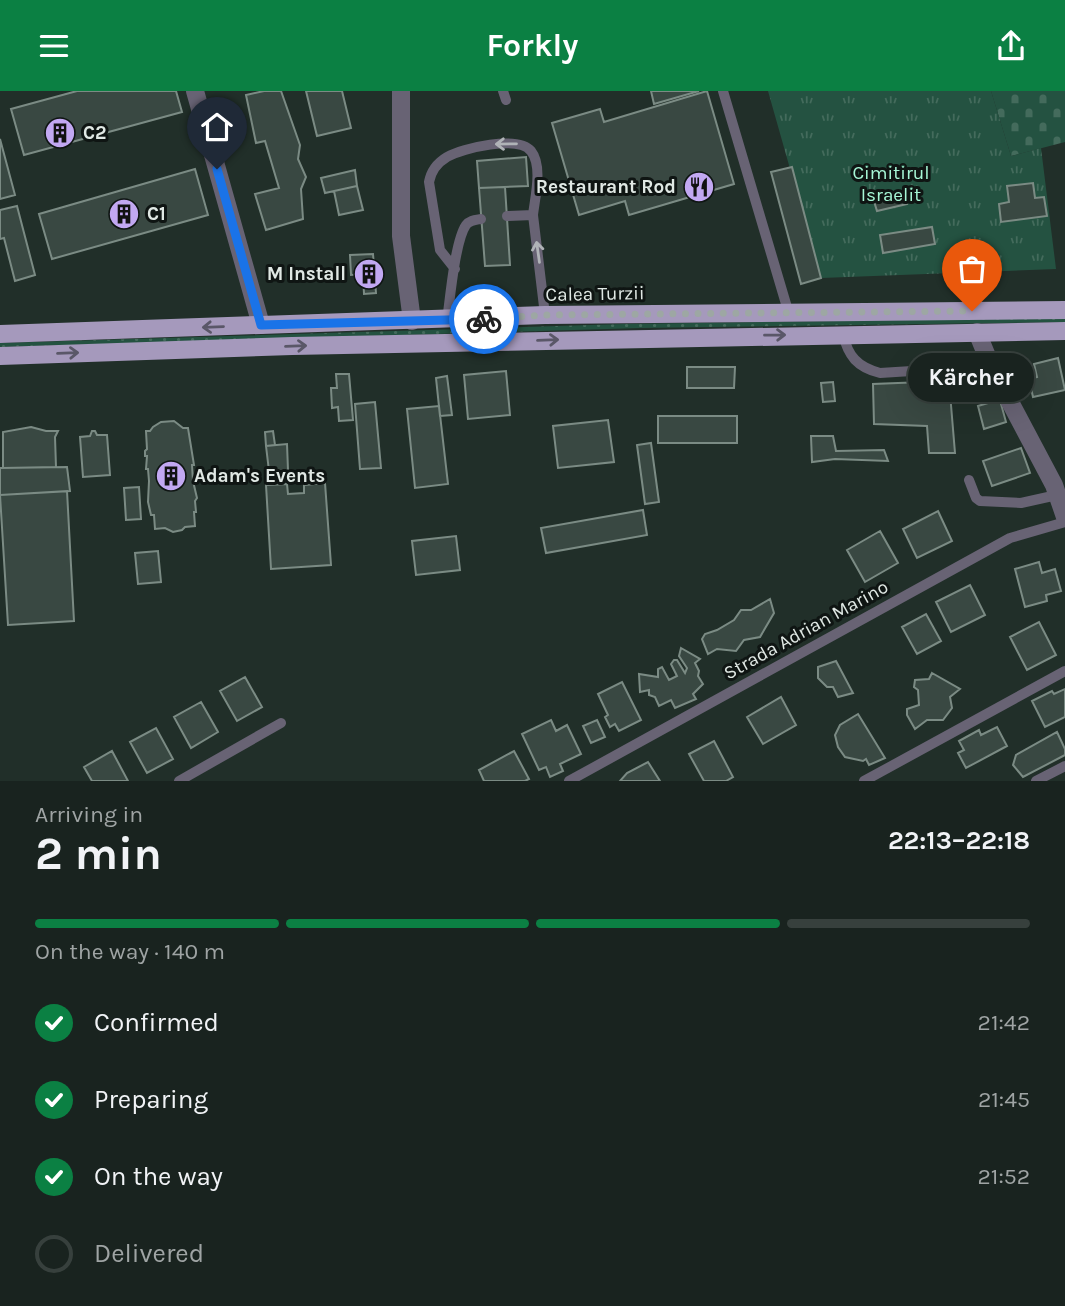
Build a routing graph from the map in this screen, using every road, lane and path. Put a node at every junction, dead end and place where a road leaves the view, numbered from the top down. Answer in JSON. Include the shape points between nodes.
{"nodes":[{"id":1,"x":195,"y":91,"type":"edge"},
{"id":2,"x":401,"y":91,"type":"edge"},
{"id":3,"x":723,"y":91,"type":"edge"},
{"id":4,"x":533,"y":215,"type":"junction"},
{"id":5,"x":507,"y":216,"type":"dead end"},
{"id":6,"x":481,"y":219,"type":"dead end"},
{"id":7,"x":455,"y":269,"type":"junction"},
{"id":8,"x":1065,"y":310,"type":"edge"},
{"id":9,"x":789,"y":314,"type":"junction"},
{"id":10,"x":545,"y":315,"type":"junction"},
{"id":11,"x":411,"y":321,"type":"junction"},
{"id":12,"x":447,"y":321,"type":"junction"},
{"id":13,"x":261,"y":325,"type":"junction"},
{"id":14,"x":1065,"y":331,"type":"edge"},
{"id":15,"x":977,"y":332,"type":"junction"},
{"id":16,"x":0,"y":334,"type":"edge"},
{"id":17,"x":843,"y":334,"type":"junction"},
{"id":18,"x":0,"y":356,"type":"edge"},
{"id":19,"x":991,"y":366,"type":"junction"},
{"id":20,"x":969,"y":479,"type":"dead end"},
{"id":21,"x":1058,"y":495,"type":"junction"},
{"id":22,"x":1065,"y":517,"type":"edge"},
{"id":23,"x":1065,"y":522,"type":"edge"},
{"id":24,"x":1065,"y":671,"type":"edge"},
{"id":25,"x":281,"y":723,"type":"dead end"},
{"id":26,"x":1065,"y":766,"type":"edge"},
{"id":27,"x":179,"y":781,"type":"edge"},
{"id":28,"x":569,"y":781,"type":"edge"},
{"id":29,"x":863,"y":781,"type":"edge"},
{"id":30,"x":1036,"y":781,"type":"edge"}],
"edges":[{"from":1,"to":13,"type":"street"},
{"from":2,"to":11,"type":"street","via":[[401,236]]},
{"from":3,"to":9,"type":"lane"},
{"from":4,"to":5,"type":"lane"},
{"from":4,"to":7,"type":"lane","one_way":true,"via":[[536,161],[524,145],[492,145],[447,157],[431,172],[429,182],[440,250]]},
{"from":10,"to":4,"type":"lane","one_way":true},
{"from":6,"to":7,"type":"lane","via":[[465,226]]},
{"from":7,"to":12,"type":"lane"},
{"from":8,"to":9,"type":"main road","name":"Calea Turzii"},
{"from":9,"to":10,"type":"main road","name":"Calea Turzii"},
{"from":10,"to":12,"type":"main road","name":"Calea Turzii"},
{"from":11,"to":12,"type":"main road","name":"Calea Turzii"},
{"from":11,"to":13,"type":"main road","name":"Calea Turzii"},
{"from":13,"to":16,"type":"main road","name":"Calea Turzii","one_way":true},
{"from":14,"to":15,"type":"main road"},
{"from":15,"to":17,"type":"main road"},
{"from":15,"to":19,"type":"street"},
{"from":18,"to":17,"type":"main road","one_way":true},
{"from":17,"to":19,"type":"lane","via":[[853,359],[880,373]]},
{"from":19,"to":21,"type":"street"},
{"from":20,"to":21,"type":"lane","via":[[981,501],[1021,503]]},
{"from":21,"to":22,"type":"street"},
{"from":23,"to":28,"type":"lane","name":"Strada Adrian Marino","via":[[1010,538]]},
{"from":24,"to":29,"type":"lane"},
{"from":25,"to":27,"type":"lane"},
{"from":26,"to":30,"type":"lane"}]}
